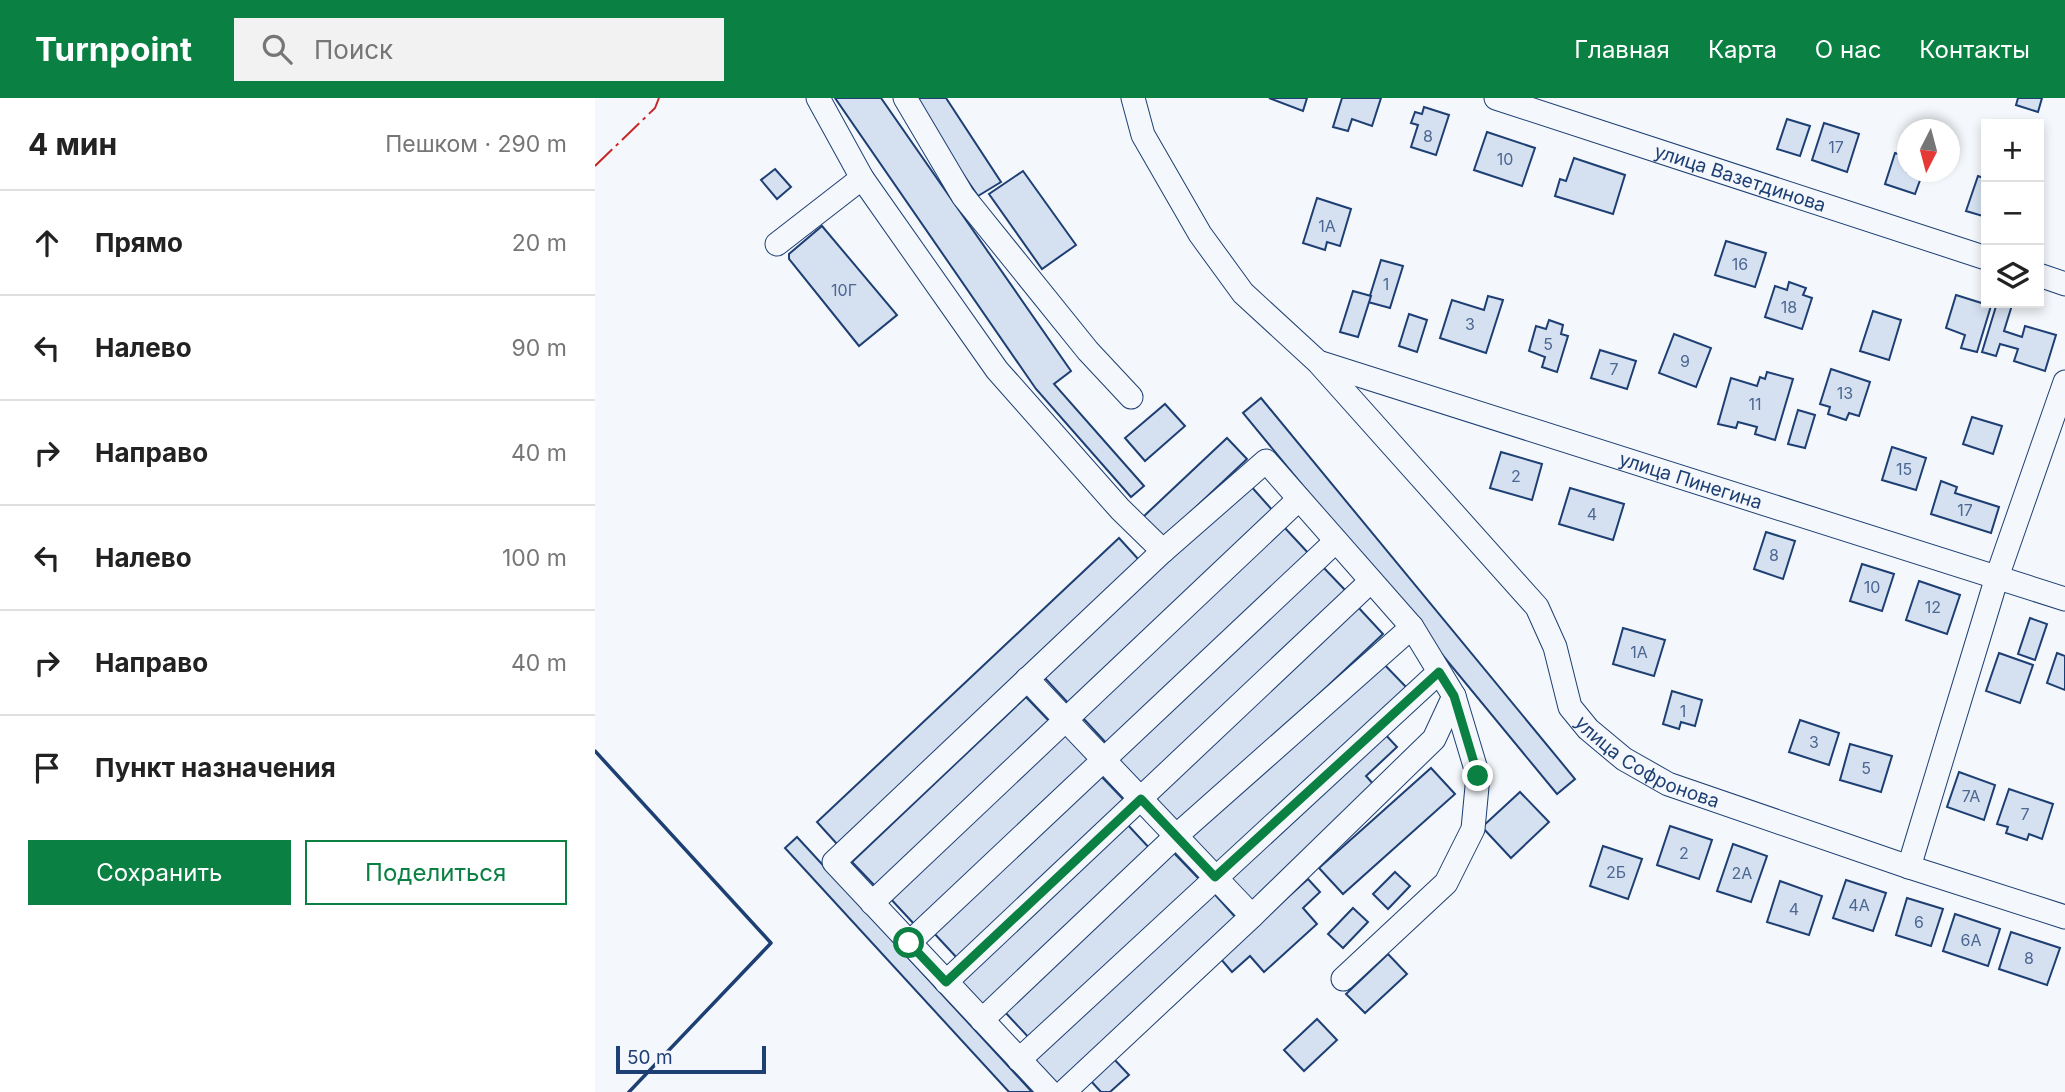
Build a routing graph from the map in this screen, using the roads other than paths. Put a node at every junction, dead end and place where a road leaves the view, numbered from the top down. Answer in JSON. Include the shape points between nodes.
{"nodes":[{"id":1,"x":818,"y":98,"type":"edge"},
{"id":2,"x":905,"y":98,"type":"edge"},
{"id":3,"x":1133,"y":98,"type":"edge"},
{"id":4,"x":1496,"y":98,"type":"edge"},
{"id":5,"x":862,"y":178,"type":"junction"},
{"id":6,"x":777,"y":244,"type":"dead end"},
{"id":7,"x":1981,"y":256,"type":"edge"},
{"id":8,"x":2044,"y":277,"type":"edge"},
{"id":9,"x":2065,"y":284,"type":"edge"},
{"id":10,"x":1318,"y":362,"type":"junction"},
{"id":11,"x":2065,"y":382,"type":"edge"},
{"id":12,"x":1131,"y":397,"type":"dead end"},
{"id":13,"x":1300,"y":499,"type":"junction"},
{"id":14,"x":1336,"y":541,"type":"junction"},
{"id":15,"x":1163,"y":551,"type":"junction"},
{"id":16,"x":1997,"y":577,"type":"junction"},
{"id":17,"x":1371,"y":581,"type":"junction"},
{"id":18,"x":2065,"y":599,"type":"edge"},
{"id":19,"x":1412,"y":627,"type":"junction"},
{"id":20,"x":1439,"y":672,"type":"junction"},
{"id":21,"x":1027,"y":679,"type":"junction"},
{"id":22,"x":1454,"y":696,"type":"junction"},
{"id":23,"x":1066,"y":720,"type":"junction"},
{"id":24,"x":1103,"y":760,"type":"junction"},
{"id":25,"x":1141,"y":799,"type":"junction"},
{"id":26,"x":1176,"y":836,"type":"junction"},
{"id":27,"x":1909,"y":867,"type":"junction"},
{"id":28,"x":1215,"y":877,"type":"junction"},
{"id":29,"x":872,"y":903,"type":"junction"},
{"id":30,"x":1252,"y":916,"type":"junction"},
{"id":31,"x":2065,"y":917,"type":"edge"},
{"id":32,"x":909,"y":943,"type":"junction"},
{"id":33,"x":1343,"y":979,"type":"dead end"},
{"id":34,"x":946,"y":982,"type":"junction"},
{"id":35,"x":982,"y":1020,"type":"junction"},
{"id":36,"x":1019,"y":1060,"type":"junction"},
{"id":37,"x":1050,"y":1092,"type":"edge"},
{"id":38,"x":1065,"y":1092,"type":"edge"}],
"edges":[{"from":1,"to":5,"type":"street"},
{"from":2,"to":12,"type":"street","via":[[963,196]]},
{"from":3,"to":10,"type":"street","name":"улица Софронова","via":[[1143,135],[1200,234],[1243,293]]},
{"from":4,"to":7,"type":"street","name":"улица Вазетдинова"},
{"from":5,"to":6,"type":"street"},
{"from":5,"to":15,"type":"street","via":[[997,370]]},
{"from":8,"to":9,"type":"street"},
{"from":10,"to":16,"type":"street","name":"улица Пинегина"},
{"from":10,"to":27,"type":"street","name":"улица Софронова","via":[[1537,607],[1555,647],[1570,707],[1588,729],[1624,759],[1668,784]]},
{"from":11,"to":16,"type":"street"},
{"from":13,"to":14,"type":"street"},
{"from":13,"to":15,"type":"street","via":[[1266,461]]},
{"from":13,"to":23,"type":"street"},
{"from":14,"to":17,"type":"street"},
{"from":14,"to":24,"type":"street"},
{"from":15,"to":21,"type":"street"},
{"from":16,"to":18,"type":"street","name":"улица Пинегина"},
{"from":16,"to":27,"type":"street"},
{"from":17,"to":19,"type":"street"},
{"from":17,"to":25,"type":"street"},
{"from":19,"to":20,"type":"street"},
{"from":19,"to":26,"type":"street"},
{"from":20,"to":22,"type":"street"},
{"from":20,"to":28,"type":"street"},
{"from":21,"to":23,"type":"street"},
{"from":21,"to":29,"type":"street","via":[[834,862]]},
{"from":22,"to":30,"type":"street","via":[[1434,739]]},
{"from":22,"to":33,"type":"street","via":[[1478,776],[1473,830],[1446,883]]},
{"from":23,"to":24,"type":"street"},
{"from":23,"to":29,"type":"street"},
{"from":24,"to":25,"type":"street"},
{"from":24,"to":32,"type":"street"},
{"from":25,"to":26,"type":"street"},
{"from":25,"to":34,"type":"street"},
{"from":26,"to":28,"type":"street"},
{"from":26,"to":35,"type":"street"},
{"from":27,"to":31,"type":"street","name":"улица Софронова"},
{"from":28,"to":30,"type":"street"},
{"from":28,"to":36,"type":"street"},
{"from":29,"to":32,"type":"street"},
{"from":30,"to":38,"type":"street"},
{"from":32,"to":34,"type":"street"},
{"from":34,"to":35,"type":"street"},
{"from":35,"to":36,"type":"street"},
{"from":36,"to":37,"type":"street"}]}
